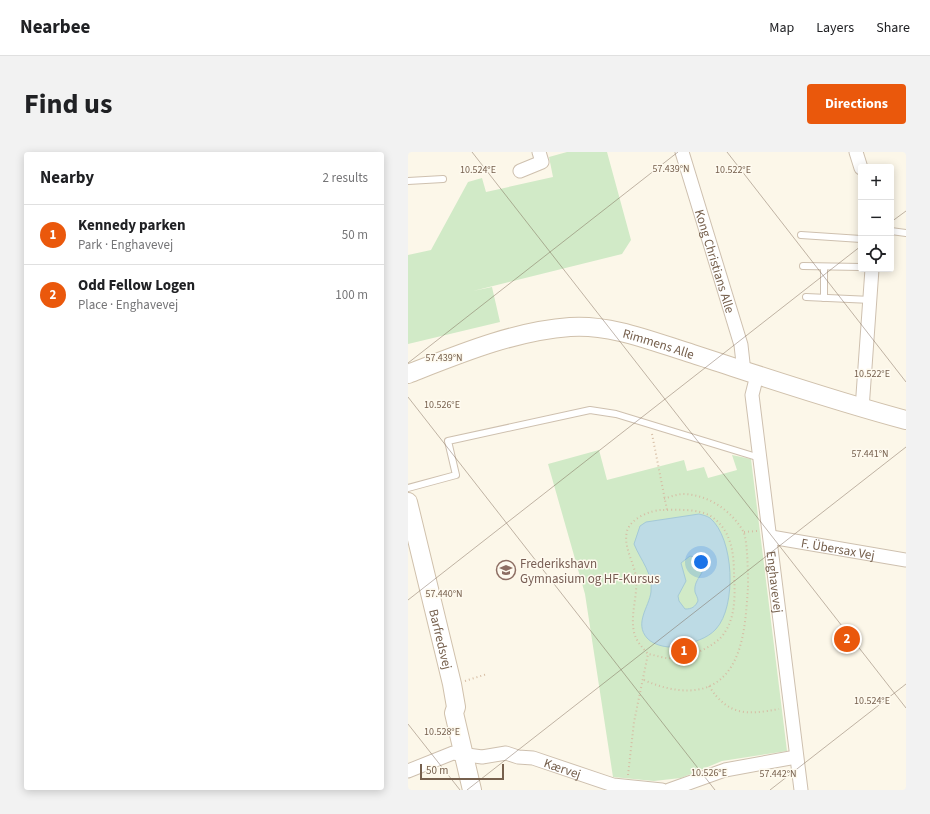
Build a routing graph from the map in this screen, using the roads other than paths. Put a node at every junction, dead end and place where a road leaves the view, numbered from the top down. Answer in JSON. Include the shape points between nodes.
{"nodes":[{"id":1,"x":539,"y":152,"type":"edge"},
{"id":2,"x":682,"y":152,"type":"edge"},
{"id":3,"x":856,"y":152,"type":"edge"},
{"id":4,"x":860,"y":164,"type":"edge"},
{"id":5,"x":520,"y":171,"type":"dead end"},
{"id":6,"x":443,"y":179,"type":"dead end"},
{"id":7,"x":408,"y":181,"type":"edge"},
{"id":8,"x":894,"y":231,"type":"edge"},
{"id":9,"x":906,"y":233,"type":"edge"},
{"id":10,"x":801,"y":235,"type":"dead end"},
{"id":11,"x":858,"y":240,"type":"edge"},
{"id":12,"x":804,"y":266,"type":"dead end"},
{"id":13,"x":824,"y":267,"type":"junction"},
{"id":14,"x":858,"y":267,"type":"edge"},
{"id":15,"x":872,"y":272,"type":"edge"},
{"id":16,"x":806,"y":297,"type":"dead end"},
{"id":17,"x":824,"y":298,"type":"junction"},
{"id":18,"x":871,"y":300,"type":"junction"},
{"id":19,"x":749,"y":372,"type":"junction"},
{"id":20,"x":408,"y":374,"type":"edge"},
{"id":21,"x":862,"y":409,"type":"junction"},
{"id":22,"x":906,"y":420,"type":"edge"},
{"id":23,"x":760,"y":458,"type":"junction"},
{"id":24,"x":408,"y":488,"type":"edge"},
{"id":25,"x":408,"y":502,"type":"edge"},
{"id":26,"x":765,"y":534,"type":"junction"},
{"id":27,"x":906,"y":560,"type":"edge"},
{"id":28,"x":468,"y":755,"type":"junction"},
{"id":29,"x":796,"y":757,"type":"junction"},
{"id":30,"x":408,"y":771,"type":"edge"},
{"id":31,"x":472,"y":790,"type":"edge"},
{"id":32,"x":480,"y":790,"type":"edge"},
{"id":33,"x":662,"y":790,"type":"edge"},
{"id":34,"x":668,"y":790,"type":"edge"},
{"id":35,"x":801,"y":790,"type":"edge"}],
"edges":[{"from":1,"to":5,"type":"street","via":[[542,162]]},
{"from":2,"to":19,"type":"street","name":"Kong Christians Alle","via":[[741,345],[743,363]]},
{"from":3,"to":4,"type":"street"},
{"from":6,"to":7,"type":"lane"},
{"from":8,"to":9,"type":"lane"},
{"from":10,"to":11,"type":"lane"},
{"from":12,"to":13,"type":"lane"},
{"from":13,"to":14,"type":"lane"},
{"from":13,"to":17,"type":"lane"},
{"from":15,"to":18,"type":"street"},
{"from":16,"to":17,"type":"lane"},
{"from":17,"to":18,"type":"lane"},
{"from":18,"to":21,"type":"street"},
{"from":19,"to":20,"type":"street","name":"Rimmens Alle","via":[[608,330],[570,327],[511,338]]},
{"from":19,"to":21,"type":"street","name":"Rimmens Alle"},
{"from":19,"to":23,"type":"street","name":"Enghavevej"},
{"from":21,"to":22,"type":"street","name":"Rimmens Alle"},
{"from":23,"to":24,"type":"lane","via":[[616,414],[590,410],[448,441],[456,475]]},
{"from":23,"to":26,"type":"street","name":"Enghavevej"},
{"from":25,"to":28,"type":"street","name":"Barfredsvej","via":[[452,684],[456,707],[454,713]]},
{"from":26,"to":27,"type":"street","name":"F. Übersax Vej"},
{"from":26,"to":29,"type":"street","name":"Enghavevej"},
{"from":28,"to":30,"type":"street","name":"Kærvej","via":[[453,753]]},
{"from":28,"to":31,"type":"street","name":"Barfredsvej"},
{"from":28,"to":32,"type":"street","name":"Barfredsvej"},
{"from":28,"to":33,"type":"street","name":"Kærvej","via":[[482,757],[506,752],[518,757],[533,758],[613,785]]},
{"from":29,"to":34,"type":"street","via":[[725,770]]},
{"from":29,"to":35,"type":"street","name":"Enghavevej"}]}
